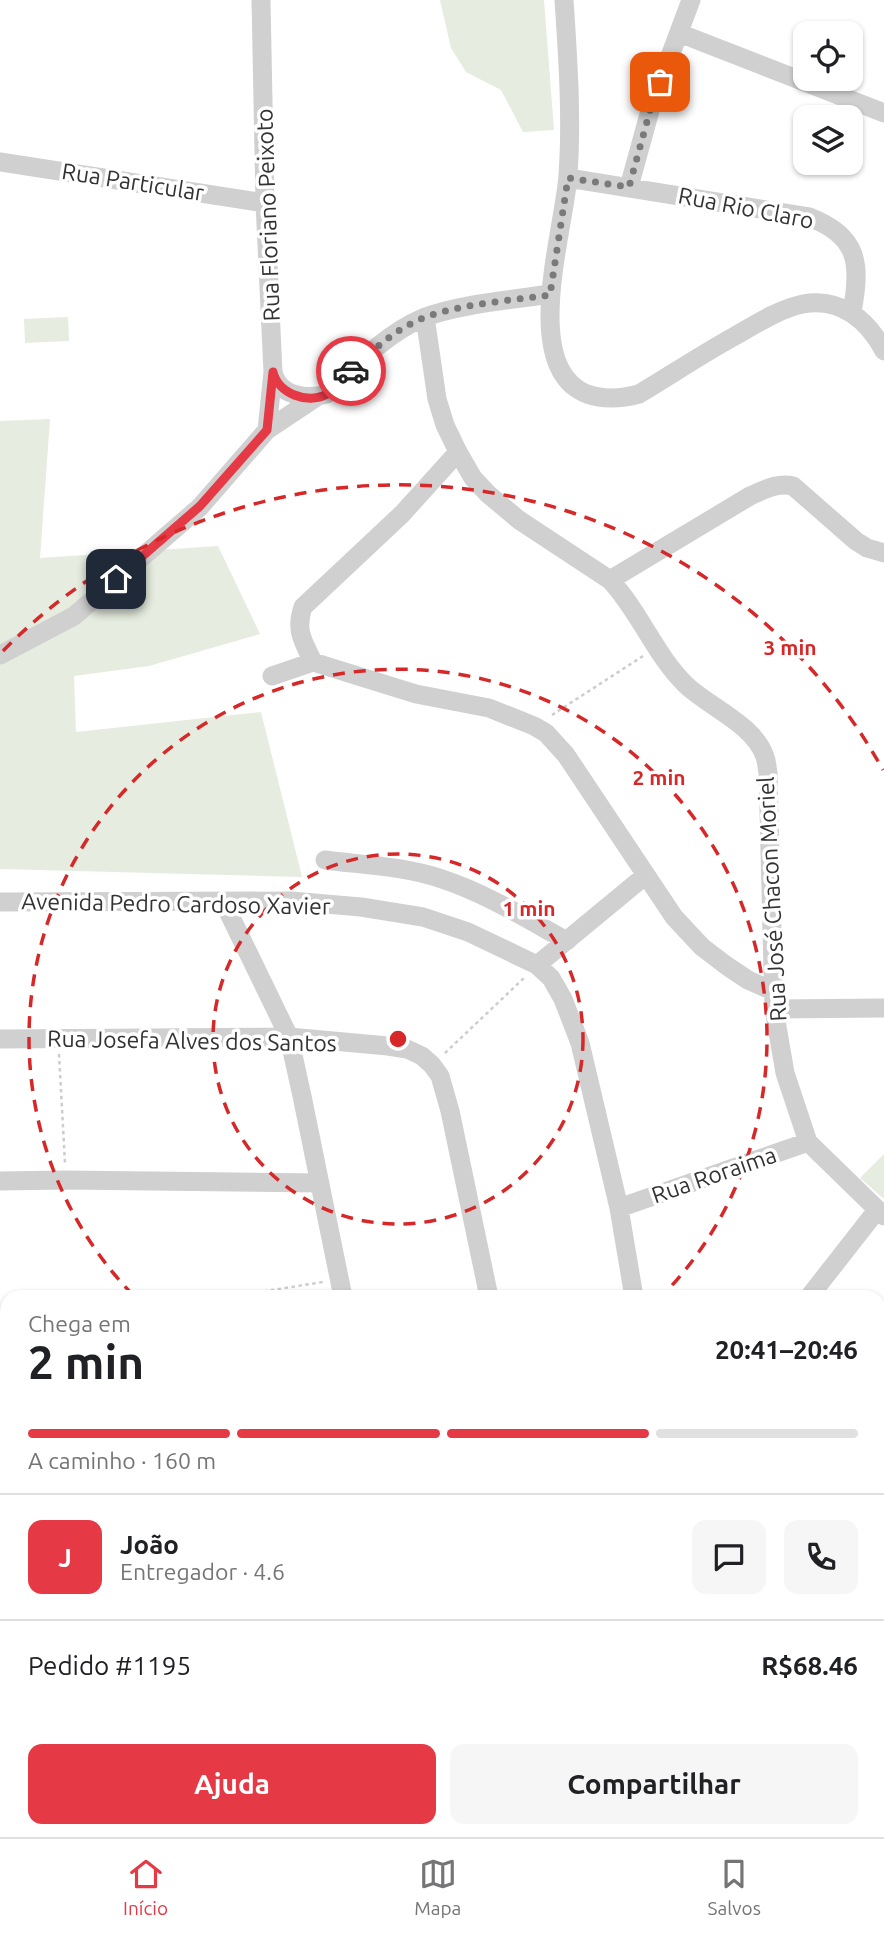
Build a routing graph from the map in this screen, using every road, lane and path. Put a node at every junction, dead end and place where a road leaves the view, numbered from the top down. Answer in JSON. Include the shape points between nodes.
{"nodes":[{"id":1,"x":261,"y":0,"type":"edge"},
{"id":2,"x":564,"y":0,"type":"edge"},
{"id":3,"x":691,"y":0,"type":"edge"},
{"id":4,"x":679,"y":33,"type":"junction"},
{"id":5,"x":884,"y":113,"type":"edge"},
{"id":6,"x":0,"y":162,"type":"edge"},
{"id":7,"x":568,"y":178,"type":"junction"},
{"id":8,"x":629,"y":187,"type":"junction"},
{"id":9,"x":265,"y":203,"type":"junction"},
{"id":10,"x":550,"y":295,"type":"junction"},
{"id":11,"x":852,"y":312,"type":"junction"},
{"id":12,"x":425,"y":317,"type":"junction"},
{"id":13,"x":884,"y":352,"type":"edge"},
{"id":14,"x":273,"y":372,"type":"junction"},
{"id":15,"x":318,"y":396,"type":"junction"},
{"id":16,"x":267,"y":430,"type":"junction"},
{"id":17,"x":458,"y":452,"type":"junction"},
{"id":18,"x":884,"y":553,"type":"edge"},
{"id":19,"x":610,"y":580,"type":"junction"},
{"id":20,"x":657,"y":648,"type":"junction"},
{"id":21,"x":0,"y":655,"type":"edge"},
{"id":22,"x":313,"y":662,"type":"junction"},
{"id":23,"x":272,"y":676,"type":"dead end"},
{"id":24,"x":534,"y":726,"type":"junction"},
{"id":25,"x":325,"y":860,"type":"dead end"},
{"id":26,"x":646,"y":875,"type":"junction"},
{"id":27,"x":223,"y":901,"type":"junction"},
{"id":28,"x":0,"y":902,"type":"edge"},
{"id":29,"x":567,"y":941,"type":"junction"},
{"id":30,"x":537,"y":965,"type":"junction"},
{"id":31,"x":774,"y":1000,"type":"junction"},
{"id":32,"x":884,"y":1008,"type":"edge"},
{"id":33,"x":289,"y":1037,"type":"junction"},
{"id":34,"x":58,"y":1038,"type":"junction"},
{"id":35,"x":0,"y":1039,"type":"edge"},
{"id":36,"x":432,"y":1065,"type":"junction"},
{"id":37,"x":808,"y":1142,"type":"junction"},
{"id":38,"x":66,"y":1180,"type":"junction"},
{"id":39,"x":0,"y":1181,"type":"edge"},
{"id":40,"x":320,"y":1183,"type":"junction"},
{"id":41,"x":619,"y":1208,"type":"junction"},
{"id":42,"x":880,"y":1213,"type":"edge"},
{"id":43,"x":341,"y":1288,"type":"edge"},
{"id":44,"x":291,"y":1290,"type":"edge"},
{"id":45,"x":488,"y":1290,"type":"edge"},
{"id":46,"x":633,"y":1290,"type":"edge"},
{"id":47,"x":815,"y":1290,"type":"edge"}],
"edges":[{"from":1,"to":9,"type":"street","name":"Rua Floriano Peixoto"},
{"from":2,"to":7,"type":"street","via":[[571,110]]},
{"from":3,"to":4,"type":"street"},
{"from":4,"to":5,"type":"street"},
{"from":4,"to":8,"type":"street","via":[[651,107]]},
{"from":6,"to":9,"type":"street","name":"Rua Particular"},
{"from":7,"to":8,"type":"street","name":"Rua Rio Claro"},
{"from":7,"to":10,"type":"street"},
{"from":8,"to":11,"type":"street","name":"Rua Rio Claro","via":[[825,223],[849,246],[855,262],[858,281]]},
{"from":9,"to":14,"type":"street","name":"Rua Floriano Peixoto"},
{"from":10,"to":11,"type":"street","via":[[553,347],[560,369],[580,391],[610,399],[639,394],[784,310],[815,303]]},
{"from":10,"to":12,"type":"street"},
{"from":11,"to":13,"type":"street"},
{"from":12,"to":15,"type":"street","via":[[387,338],[327,394]]},
{"from":12,"to":17,"type":"street","name":"Rua José Chacon Moriel","via":[[437,399]]},
{"from":14,"to":15,"type":"street","via":[[289,393]]},
{"from":14,"to":16,"type":"street","name":"Rua Floriano Peixoto"},
{"from":15,"to":16,"type":"street"},
{"from":16,"to":21,"type":"street","via":[[200,506],[74,616]]},
{"from":17,"to":19,"type":"street","name":"Rua José Chacon Moriel","via":[[488,495]]},
{"from":17,"to":22,"type":"street","via":[[402,514],[303,607],[299,632]]},
{"from":18,"to":19,"type":"street","via":[[856,541],[793,486],[782,485],[750,496]]},
{"from":19,"to":20,"type":"street","name":"Rua José Chacon Moriel"},
{"from":20,"to":24,"type":"path"},
{"from":20,"to":31,"type":"street","name":"Rua José Chacon Moriel","via":[[684,684],[751,735],[765,757]]},
{"from":22,"to":23,"type":"street"},
{"from":22,"to":24,"type":"street","via":[[416,694],[489,708]]},
{"from":24,"to":26,"type":"street","via":[[566,755]]},
{"from":25,"to":29,"type":"street","via":[[442,879]]},
{"from":26,"to":29,"type":"street"},
{"from":26,"to":31,"type":"street","via":[[702,947]]},
{"from":27,"to":28,"type":"street","name":"Avenida Pedro Cardoso Xavier"},
{"from":27,"to":30,"type":"street","name":"Avenida Pedro Cardoso Xavier","via":[[292,901],[423,917],[468,932]]},
{"from":27,"to":33,"type":"street"},
{"from":29,"to":30,"type":"street"},
{"from":30,"to":36,"type":"path"},
{"from":30,"to":41,"type":"street","name":"Avenida Pedro Cardoso Xavier","via":[[563,999],[580,1042]]},
{"from":31,"to":32,"type":"street"},
{"from":31,"to":37,"type":"street","name":"Rua José Chacon Moriel","via":[[785,1073]]},
{"from":33,"to":34,"type":"street","name":"Rua Josefa Alves dos Santos"},
{"from":33,"to":36,"type":"street","name":"Rua Josefa Alves dos Santos","via":[[407,1049]]},
{"from":33,"to":40,"type":"street"},
{"from":34,"to":35,"type":"street","name":"Rua Josefa Alves dos Santos"},
{"from":34,"to":38,"type":"path"},
{"from":36,"to":45,"type":"street","via":[[450,1111]]},
{"from":37,"to":41,"type":"street","name":"Rua Roraima"},
{"from":37,"to":42,"type":"street","name":"Rua José Chacon Moriel"},
{"from":38,"to":39,"type":"street"},
{"from":38,"to":40,"type":"street"},
{"from":40,"to":43,"type":"street"},
{"from":41,"to":46,"type":"street","name":"Avenida Pedro Cardoso Xavier"},
{"from":42,"to":47,"type":"street"},
{"from":43,"to":44,"type":"path"}]}
